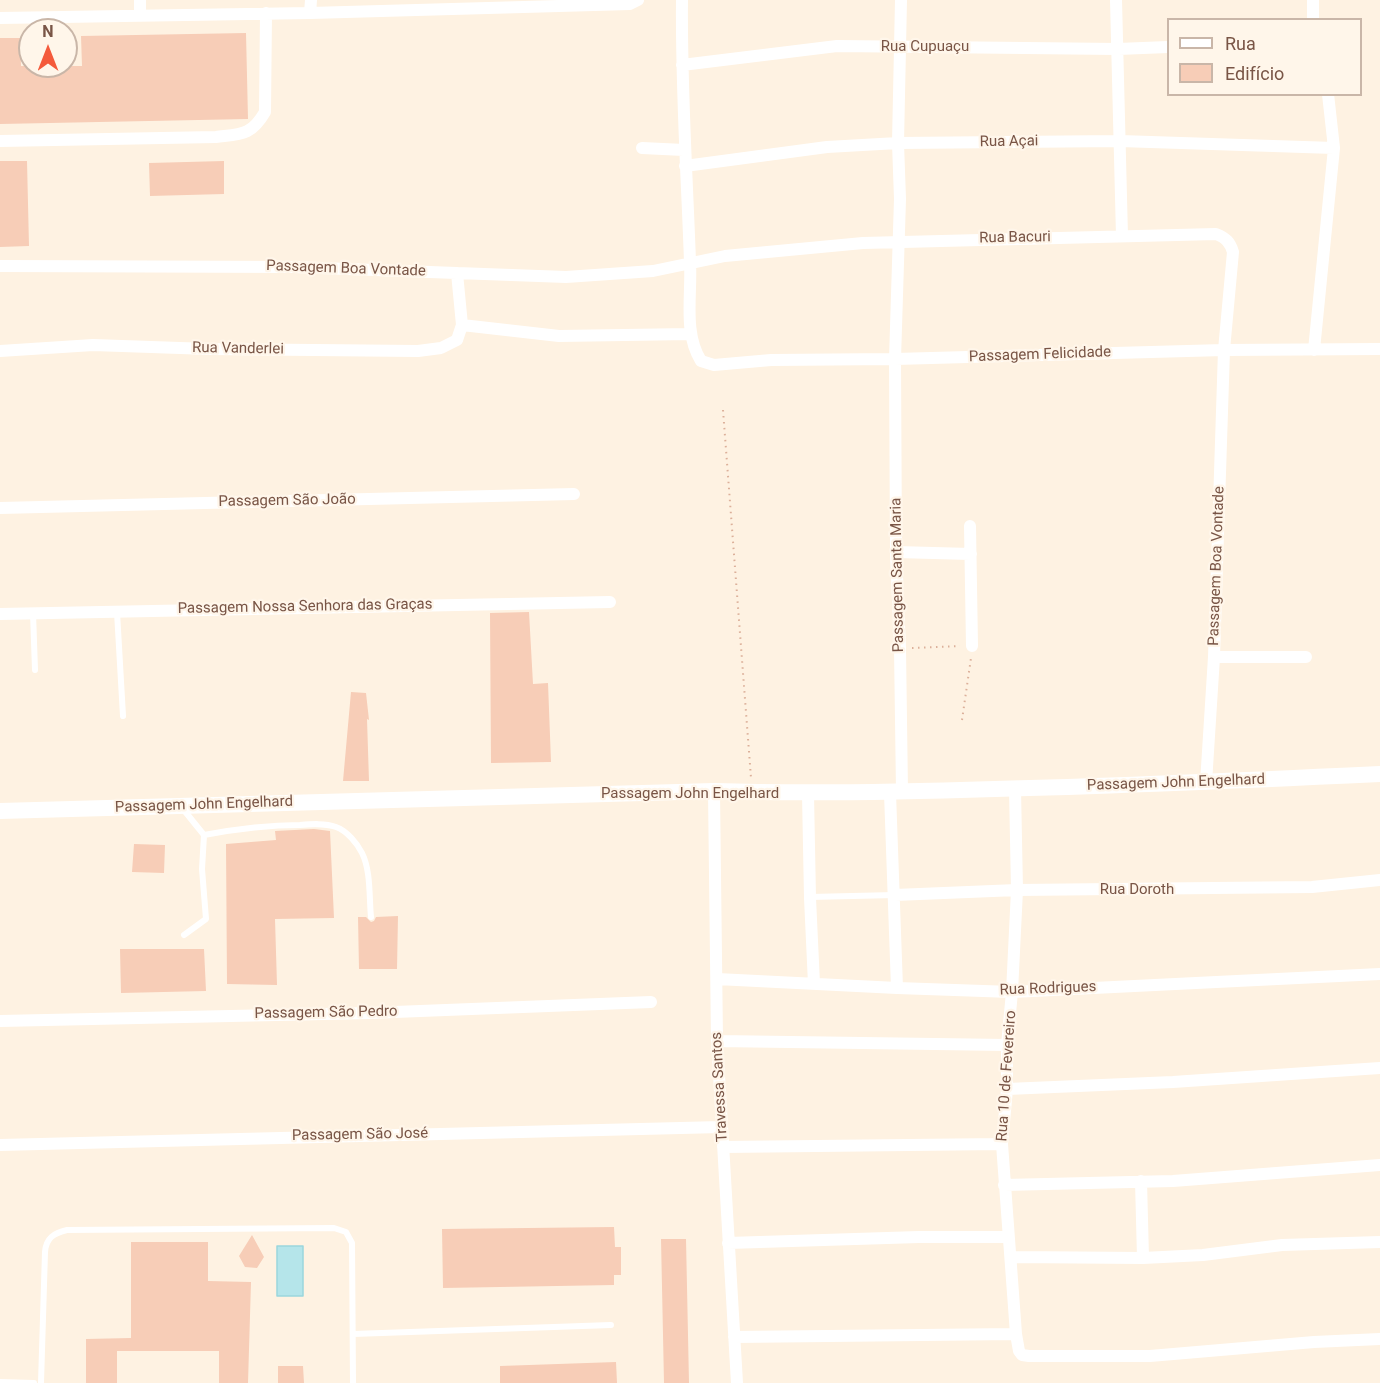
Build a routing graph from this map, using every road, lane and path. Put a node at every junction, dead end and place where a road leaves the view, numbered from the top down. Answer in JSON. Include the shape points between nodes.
{"nodes":[{"id":1,"x":140,"y":0,"type":"edge"},
{"id":2,"x":638,"y":0,"type":"edge"},
{"id":3,"x":682,"y":0,"type":"edge"},
{"id":4,"x":901,"y":0,"type":"edge"},
{"id":5,"x":1116,"y":0,"type":"edge"},
{"id":6,"x":1313,"y":0,"type":"edge"},
{"id":7,"x":310,"y":6,"type":"edge"},
{"id":8,"x":266,"y":13,"type":"junction"},
{"id":9,"x":140,"y":15,"type":"junction"},
{"id":10,"x":0,"y":18,"type":"edge"},
{"id":11,"x":1313,"y":18,"type":"edge"},
{"id":12,"x":900,"y":47,"type":"junction"},
{"id":13,"x":1167,"y":47,"type":"edge"},
{"id":14,"x":1118,"y":49,"type":"junction"},
{"id":15,"x":682,"y":65,"type":"junction"},
{"id":16,"x":1328,"y":96,"type":"edge"},
{"id":17,"x":0,"y":141,"type":"edge"},
{"id":18,"x":1120,"y":141,"type":"junction"},
{"id":19,"x":898,"y":143,"type":"junction"},
{"id":20,"x":642,"y":148,"type":"dead end"},
{"id":21,"x":1334,"y":148,"type":"junction"},
{"id":22,"x":684,"y":150,"type":"junction"},
{"id":23,"x":685,"y":166,"type":"junction"},
{"id":24,"x":1122,"y":236,"type":"junction"},
{"id":25,"x":897,"y":241,"type":"junction"},
{"id":26,"x":690,"y":264,"type":"junction"},
{"id":27,"x":0,"y":266,"type":"edge"},
{"id":28,"x":457,"y":273,"type":"junction"},
{"id":29,"x":462,"y":325,"type":"junction"},
{"id":30,"x":690,"y":334,"type":"junction"},
{"id":31,"x":1224,"y":350,"type":"junction"},
{"id":32,"x":1314,"y":350,"type":"junction"},
{"id":33,"x":1380,"y":350,"type":"edge"},
{"id":34,"x":0,"y":351,"type":"edge"},
{"id":35,"x":895,"y":359,"type":"junction"},
{"id":36,"x":723,"y":410,"type":"dead end"},
{"id":37,"x":574,"y":494,"type":"dead end"},
{"id":38,"x":0,"y":508,"type":"edge"},
{"id":39,"x":970,"y":526,"type":"dead end"},
{"id":40,"x":896,"y":552,"type":"junction"},
{"id":41,"x":971,"y":554,"type":"junction"},
{"id":42,"x":610,"y":602,"type":"dead end"},
{"id":43,"x":117,"y":610,"type":"junction"},
{"id":44,"x":33,"y":613,"type":"junction"},
{"id":45,"x":0,"y":614,"type":"edge"},
{"id":46,"x":972,"y":646,"type":"junction"},
{"id":47,"x":900,"y":648,"type":"junction"},
{"id":48,"x":1214,"y":657,"type":"junction"},
{"id":49,"x":1306,"y":657,"type":"dead end"},
{"id":50,"x":35,"y":670,"type":"dead end"},
{"id":51,"x":123,"y":716,"type":"dead end"},
{"id":52,"x":962,"y":720,"type":"dead end"},
{"id":53,"x":1380,"y":774,"type":"edge"},
{"id":54,"x":1206,"y":783,"type":"junction"},
{"id":55,"x":1015,"y":789,"type":"junction"},
{"id":56,"x":714,"y":791,"type":"junction"},
{"id":57,"x":752,"y":792,"type":"junction"},
{"id":58,"x":896,"y":792,"type":"junction"},
{"id":59,"x":808,"y":794,"type":"junction"},
{"id":60,"x":181,"y":806,"type":"junction"},
{"id":61,"x":0,"y":811,"type":"edge"},
{"id":62,"x":204,"y":835,"type":"junction"},
{"id":63,"x":1380,"y":880,"type":"edge"},
{"id":64,"x":1017,"y":890,"type":"junction"},
{"id":65,"x":895,"y":895,"type":"junction"},
{"id":66,"x":810,"y":897,"type":"junction"},
{"id":67,"x":371,"y":917,"type":"dead end"},
{"id":68,"x":184,"y":935,"type":"dead end"},
{"id":69,"x":1380,"y":974,"type":"edge"},
{"id":70,"x":717,"y":979,"type":"junction"},
{"id":71,"x":814,"y":984,"type":"junction"},
{"id":72,"x":897,"y":988,"type":"junction"},
{"id":73,"x":1012,"y":992,"type":"junction"},
{"id":74,"x":651,"y":1002,"type":"dead end"},
{"id":75,"x":0,"y":1021,"type":"edge"},
{"id":76,"x":717,"y":1041,"type":"junction"},
{"id":77,"x":1007,"y":1045,"type":"junction"},
{"id":78,"x":1380,"y":1068,"type":"edge"},
{"id":79,"x":1007,"y":1089,"type":"junction"},
{"id":80,"x":721,"y":1126,"type":"junction"},
{"id":81,"x":1002,"y":1144,"type":"junction"},
{"id":82,"x":0,"y":1145,"type":"edge"},
{"id":83,"x":723,"y":1147,"type":"junction"},
{"id":84,"x":1380,"y":1165,"type":"edge"},
{"id":85,"x":1141,"y":1181,"type":"junction"},
{"id":86,"x":1004,"y":1185,"type":"junction"},
{"id":87,"x":1008,"y":1237,"type":"junction"},
{"id":88,"x":1380,"y":1242,"type":"edge"},
{"id":89,"x":728,"y":1243,"type":"junction"},
{"id":90,"x":1012,"y":1257,"type":"junction"},
{"id":91,"x":1143,"y":1258,"type":"junction"},
{"id":92,"x":611,"y":1325,"type":"dead end"},
{"id":93,"x":353,"y":1334,"type":"junction"},
{"id":94,"x":1016,"y":1334,"type":"junction"},
{"id":95,"x":734,"y":1337,"type":"junction"},
{"id":96,"x":1380,"y":1339,"type":"edge"},
{"id":97,"x":0,"y":1382,"type":"edge"},
{"id":98,"x":34,"y":1383,"type":"edge"},
{"id":99,"x":41,"y":1383,"type":"edge"},
{"id":100,"x":353,"y":1383,"type":"edge"},
{"id":101,"x":737,"y":1383,"type":"edge"}],
"edges":[{"from":1,"to":9,"type":"street"},
{"from":2,"to":7,"type":"street","via":[[630,4]]},
{"from":3,"to":15,"type":"street"},
{"from":4,"to":12,"type":"street","name":"Passagem Santa Maria"},
{"from":5,"to":14,"type":"street"},
{"from":6,"to":11,"type":"street"},
{"from":7,"to":8,"type":"street"},
{"from":8,"to":9,"type":"street"},
{"from":8,"to":17,"type":"street","via":[[265,112],[258,125],[247,133]]},
{"from":9,"to":10,"type":"street"},
{"from":12,"to":14,"type":"street","name":"Rua Cupuaçu"},
{"from":12,"to":15,"type":"street","name":"Rua Cupuaçu","via":[[837,46]]},
{"from":12,"to":19,"type":"street","name":"Passagem Santa Maria"},
{"from":13,"to":14,"type":"street","name":"Rua Cupuaçu"},
{"from":14,"to":18,"type":"street"},
{"from":15,"to":22,"type":"street"},
{"from":16,"to":21,"type":"street"},
{"from":18,"to":19,"type":"street","name":"Rua Açai"},
{"from":18,"to":21,"type":"street","name":"Rua Açai"},
{"from":18,"to":24,"type":"street"},
{"from":19,"to":23,"type":"street","name":"Rua Açai","via":[[827,147]]},
{"from":19,"to":25,"type":"street","name":"Passagem Santa Maria"},
{"from":20,"to":22,"type":"street"},
{"from":21,"to":32,"type":"street"},
{"from":22,"to":23,"type":"street"},
{"from":23,"to":26,"type":"street"},
{"from":24,"to":25,"type":"street","name":"Rua Bacuri"},
{"from":24,"to":31,"type":"street","name":"Rua Bacuri","via":[[1216,234],[1231,244]]},
{"from":25,"to":26,"type":"street","name":"Rua Bacuri","via":[[724,256]]},
{"from":25,"to":35,"type":"street","name":"Passagem Santa Maria"},
{"from":26,"to":28,"type":"street","name":"Passagem Boa Vontade","via":[[653,271],[566,277]]},
{"from":26,"to":30,"type":"street"},
{"from":27,"to":28,"type":"street","name":"Passagem Boa Vontade","via":[[293,267]]},
{"from":28,"to":29,"type":"street"},
{"from":29,"to":30,"type":"street","via":[[559,336]]},
{"from":29,"to":34,"type":"street","name":"Rua Vanderlei","via":[[457,340],[441,348],[418,351],[93,345]]},
{"from":30,"to":35,"type":"street","name":"Passagem Felicidade","via":[[701,361],[714,365],[771,360]]},
{"from":31,"to":32,"type":"street","name":"Passagem Felicidade"},
{"from":31,"to":35,"type":"street","name":"Passagem Felicidade"},
{"from":31,"to":48,"type":"street","name":"Passagem Boa Vontade"},
{"from":32,"to":33,"type":"street","name":"Passagem Felicidade"},
{"from":35,"to":40,"type":"street","name":"Passagem Santa Maria"},
{"from":36,"to":57,"type":"path"},
{"from":37,"to":38,"type":"street","name":"Passagem São João"},
{"from":39,"to":41,"type":"street"},
{"from":40,"to":41,"type":"street"},
{"from":40,"to":47,"type":"street","name":"Passagem Santa Maria"},
{"from":41,"to":46,"type":"street"},
{"from":42,"to":43,"type":"street","name":"Passagem Nossa Senhora das Graças"},
{"from":43,"to":44,"type":"street","name":"Passagem Nossa Senhora das Graças"},
{"from":43,"to":51,"type":"lane"},
{"from":44,"to":45,"type":"street","name":"Passagem Nossa Senhora das Graças"},
{"from":44,"to":50,"type":"lane"},
{"from":46,"to":47,"type":"path"},
{"from":46,"to":52,"type":"path"},
{"from":47,"to":58,"type":"street","name":"Passagem Santa Maria"},
{"from":48,"to":49,"type":"street"},
{"from":48,"to":54,"type":"street","name":"Passagem Boa Vontade"},
{"from":53,"to":54,"type":"main road","name":"Passagem John Engelhard"},
{"from":54,"to":55,"type":"main road","name":"Passagem John Engelhard"},
{"from":55,"to":58,"type":"main road","name":"Passagem John Engelhard"},
{"from":55,"to":64,"type":"street","name":"Rua 10 de Fevereiro"},
{"from":56,"to":57,"type":"main road","name":"Passagem John Engelhard"},
{"from":56,"to":60,"type":"main road","name":"Passagem John Engelhard"},
{"from":56,"to":70,"type":"street","name":"Travessa Santos"},
{"from":57,"to":59,"type":"main road","name":"Passagem John Engelhard"},
{"from":58,"to":59,"type":"main road","name":"Passagem John Engelhard"},
{"from":58,"to":65,"type":"street","name":"Passagem Santa Maria"},
{"from":59,"to":66,"type":"street"},
{"from":60,"to":61,"type":"main road","name":"Passagem John Engelhard"},
{"from":60,"to":62,"type":"lane"},
{"from":62,"to":67,"type":"lane","via":[[272,825],[325,824],[339,828],[363,854]]},
{"from":62,"to":68,"type":"lane","via":[[206,919]]},
{"from":63,"to":64,"type":"street","name":"Rua Doroth","via":[[1312,887]]},
{"from":64,"to":65,"type":"street","name":"Rua Doroth"},
{"from":64,"to":73,"type":"street","name":"Rua 10 de Fevereiro"},
{"from":65,"to":66,"type":"lane"},
{"from":65,"to":72,"type":"street","name":"Passagem Santa Maria"},
{"from":66,"to":71,"type":"street"},
{"from":69,"to":73,"type":"street","name":"Rua Rodrigues"},
{"from":70,"to":71,"type":"street","name":"Rua Rodrigues"},
{"from":70,"to":76,"type":"street","name":"Travessa Santos"},
{"from":71,"to":72,"type":"street","name":"Rua Rodrigues"},
{"from":72,"to":73,"type":"street","name":"Rua Rodrigues"},
{"from":73,"to":77,"type":"street","name":"Rua 10 de Fevereiro"},
{"from":74,"to":75,"type":"street","name":"Passagem São Pedro"},
{"from":76,"to":77,"type":"street"},
{"from":76,"to":80,"type":"street","name":"Travessa Santos"},
{"from":77,"to":79,"type":"street","name":"Rua 10 de Fevereiro"},
{"from":78,"to":79,"type":"street"},
{"from":79,"to":81,"type":"street","name":"Rua 10 de Fevereiro"},
{"from":80,"to":82,"type":"street","name":"Passagem São José"},
{"from":80,"to":83,"type":"street","name":"Travessa Santos"},
{"from":81,"to":83,"type":"street"},
{"from":81,"to":86,"type":"street","name":"Rua 10 de Fevereiro"},
{"from":83,"to":89,"type":"street","name":"Travessa Santos"},
{"from":84,"to":85,"type":"street"},
{"from":85,"to":86,"type":"street"},
{"from":85,"to":91,"type":"street"},
{"from":86,"to":87,"type":"street","name":"Rua 10 de Fevereiro"},
{"from":87,"to":89,"type":"street"},
{"from":87,"to":90,"type":"street","name":"Rua 10 de Fevereiro"},
{"from":88,"to":91,"type":"street","via":[[1282,1245]]},
{"from":89,"to":95,"type":"street","name":"Travessa Santos"},
{"from":90,"to":91,"type":"street"},
{"from":90,"to":94,"type":"street","name":"Rua 10 de Fevereiro"},
{"from":92,"to":93,"type":"lane"},
{"from":93,"to":99,"type":"lane","via":[[352,1243],[343,1230],[67,1230],[54,1234],[45,1247]]},
{"from":93,"to":100,"type":"lane"},
{"from":94,"to":95,"type":"street"},
{"from":94,"to":96,"type":"street","name":"Rua 10 de Fevereiro","via":[[1019,1351],[1029,1356],[1150,1356]]},
{"from":95,"to":101,"type":"street","name":"Travessa Santos"},
{"from":97,"to":98,"type":"lane"}]}
